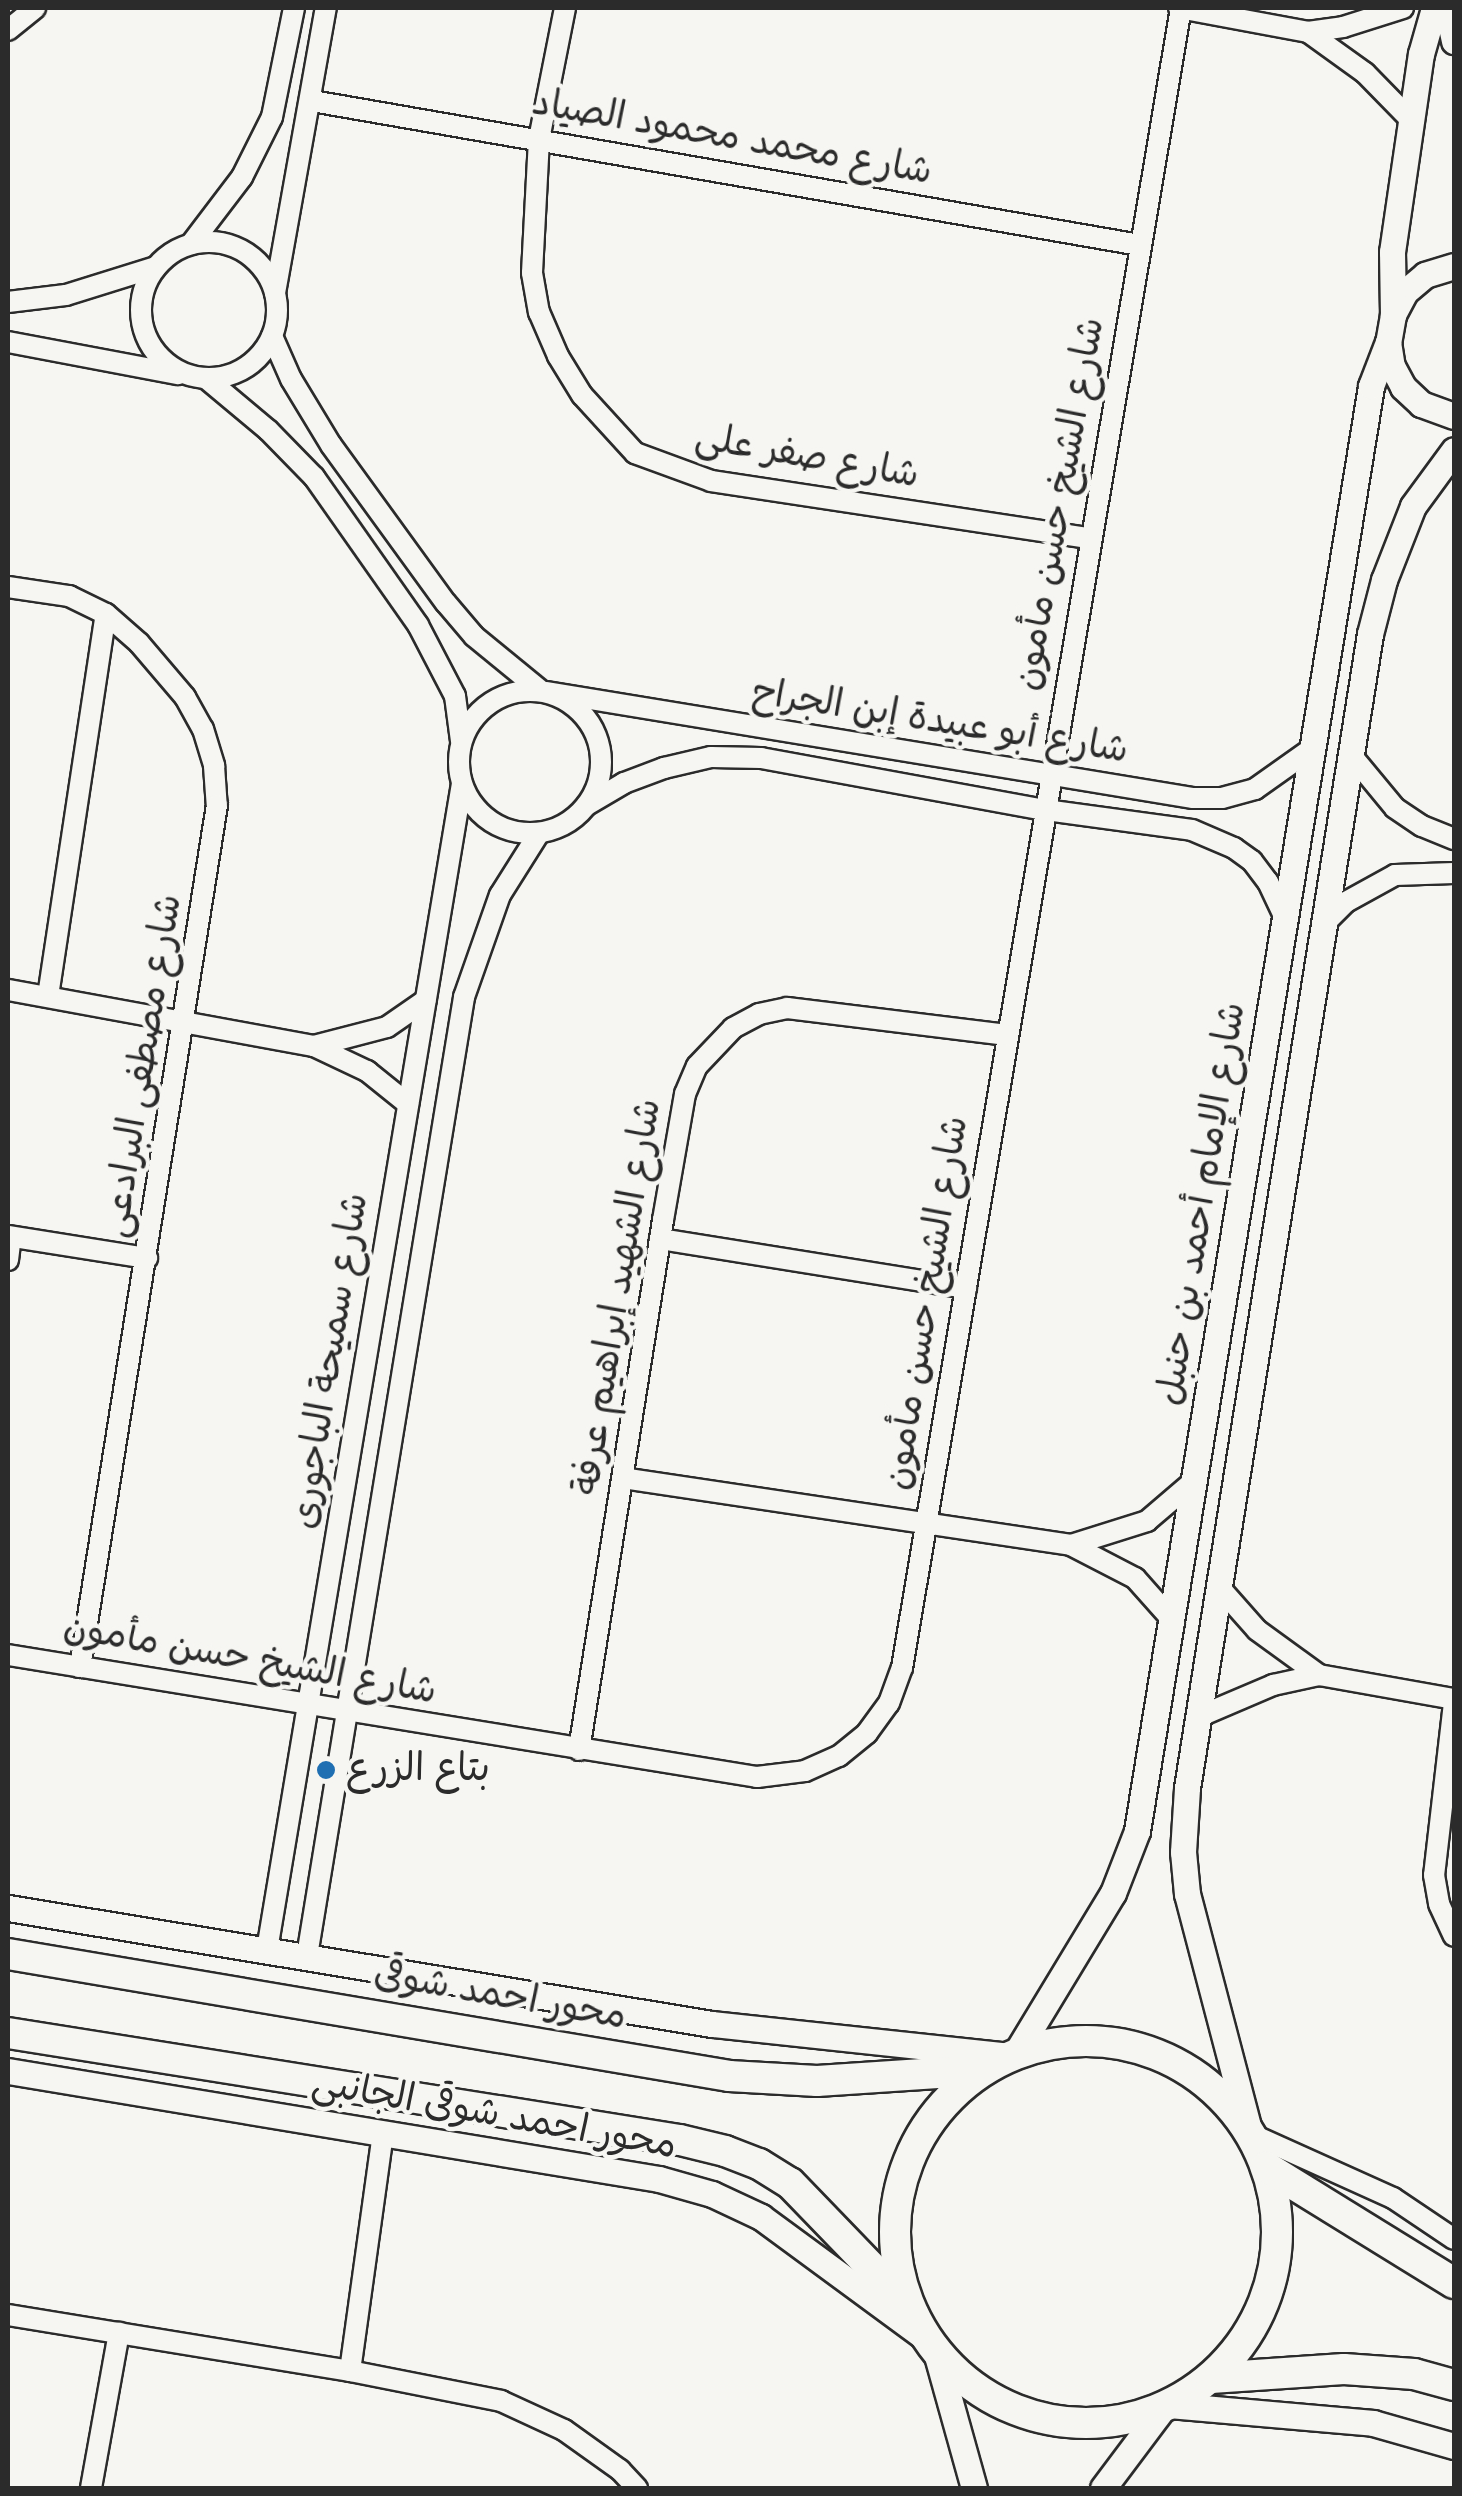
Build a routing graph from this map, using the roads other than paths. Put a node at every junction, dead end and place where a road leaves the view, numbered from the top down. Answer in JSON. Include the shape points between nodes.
{"nodes":[{"id":1,"x":35,"y":8,"type":"edge"},
{"id":2,"x":294,"y":8,"type":"edge"},
{"id":3,"x":326,"y":8,"type":"edge"},
{"id":4,"x":565,"y":8,"type":"edge"},
{"id":5,"x":1180,"y":8,"type":"edge"},
{"id":6,"x":1403,"y":8,"type":"edge"},
{"id":7,"x":1434,"y":8,"type":"edge"},
{"id":8,"x":1446,"y":8,"type":"edge"},
{"id":9,"x":8,"y":30,"type":"edge"},
{"id":10,"x":1308,"y":32,"type":"junction"},
{"id":11,"x":1454,"y":41,"type":"edge"},
{"id":12,"x":312,"y":101,"type":"junction"},
{"id":13,"x":1412,"y":120,"type":"junction"},
{"id":14,"x":538,"y":140,"type":"junction"},
{"id":15,"x":191,"y":244,"type":"junction"},
{"id":16,"x":1140,"y":244,"type":"junction"},
{"id":17,"x":1454,"y":266,"type":"edge"},
{"id":18,"x":156,"y":267,"type":"junction"},
{"id":19,"x":276,"y":293,"type":"junction"},
{"id":20,"x":8,"y":302,"type":"edge"},
{"id":21,"x":1392,"y":316,"type":"junction"},
{"id":22,"x":272,"y":336,"type":"junction"},
{"id":23,"x":8,"y":342,"type":"edge"},
{"id":24,"x":1388,"y":342,"type":"junction"},
{"id":25,"x":196,"y":377,"type":"junction"},
{"id":26,"x":1454,"y":416,"type":"edge"},
{"id":27,"x":1454,"y":450,"type":"edge"},
{"id":28,"x":1089,"y":538,"type":"junction"},
{"id":29,"x":8,"y":587,"type":"edge"},
{"id":30,"x":106,"y":614,"type":"junction"},
{"id":31,"x":1333,"y":629,"type":"junction"},
{"id":32,"x":1370,"y":634,"type":"junction"},
{"id":33,"x":544,"y":691,"type":"junction"},
{"id":34,"x":461,"y":741,"type":"junction"},
{"id":35,"x":1310,"y":750,"type":"junction"},
{"id":36,"x":1352,"y":756,"type":"junction"},
{"id":37,"x":1051,"y":776,"type":"junction"},
{"id":38,"x":462,"y":784,"type":"junction"},
{"id":39,"x":586,"y":805,"type":"junction"},
{"id":40,"x":1045,"y":810,"type":"junction"},
{"id":41,"x":539,"y":833,"type":"junction"},
{"id":42,"x":1454,"y":839,"type":"edge"},
{"id":43,"x":1454,"y":873,"type":"edge"},
{"id":44,"x":1286,"y":920,"type":"junction"},
{"id":45,"x":1326,"y":922,"type":"junction"},
{"id":46,"x":8,"y":990,"type":"edge"},
{"id":47,"x":48,"y":996,"type":"junction"},
{"id":48,"x":426,"y":1000,"type":"junction"},
{"id":49,"x":186,"y":1022,"type":"junction"},
{"id":50,"x":1007,"y":1035,"type":"junction"},
{"id":51,"x":314,"y":1046,"type":"junction"},
{"id":52,"x":408,"y":1104,"type":"junction"},
{"id":53,"x":9,"y":1236,"type":"edge"},
{"id":54,"x":660,"y":1238,"type":"junction"},
{"id":55,"x":147,"y":1258,"type":"junction"},
{"id":56,"x":8,"y":1260,"type":"edge"},
{"id":57,"x":966,"y":1288,"type":"junction"},
{"id":58,"x":1240,"y":1462,"type":"junction"},
{"id":59,"x":1198,"y":1468,"type":"junction"},
{"id":60,"x":622,"y":1478,"type":"junction"},
{"id":61,"x":926,"y":1524,"type":"junction"},
{"id":62,"x":1071,"y":1545,"type":"junction"},
{"id":63,"x":1218,"y":1588,"type":"junction"},
{"id":64,"x":1174,"y":1622,"type":"junction"},
{"id":65,"x":8,"y":1655,"type":"edge"},
{"id":66,"x":80,"y":1667,"type":"junction"},
{"id":67,"x":1319,"y":1675,"type":"junction"},
{"id":68,"x":1454,"y":1701,"type":"edge"},
{"id":69,"x":308,"y":1706,"type":"junction"},
{"id":70,"x":346,"y":1713,"type":"junction"},
{"id":71,"x":1198,"y":1717,"type":"junction"},
{"id":72,"x":579,"y":1750,"type":"junction"},
{"id":73,"x":8,"y":1908,"type":"edge"},
{"id":74,"x":1454,"y":1936,"type":"edge"},
{"id":75,"x":267,"y":1950,"type":"junction"},
{"id":76,"x":8,"y":1954,"type":"edge"},
{"id":77,"x":307,"y":1956,"type":"junction"},
{"id":78,"x":8,"y":2033,"type":"edge"},
{"id":79,"x":1003,"y":2060,"type":"junction"},
{"id":80,"x":8,"y":2071,"type":"edge"},
{"id":81,"x":1250,"y":2132,"type":"junction"},
{"id":82,"x":383,"y":2134,"type":"junction"},
{"id":83,"x":1266,"y":2168,"type":"junction"},
{"id":84,"x":1454,"y":2239,"type":"edge"},
{"id":85,"x":1454,"y":2282,"type":"edge"},
{"id":86,"x":910,"y":2307,"type":"junction"},
{"id":87,"x":8,"y":2315,"type":"edge"},
{"id":88,"x":118,"y":2333,"type":"junction"},
{"id":89,"x":931,"y":2345,"type":"junction"},
{"id":90,"x":350,"y":2371,"type":"junction"},
{"id":91,"x":1211,"y":2378,"type":"junction"},
{"id":92,"x":1454,"y":2385,"type":"edge"},
{"id":93,"x":1166,"y":2407,"type":"junction"},
{"id":94,"x":1454,"y":2446,"type":"edge"},
{"id":95,"x":91,"y":2488,"type":"edge"},
{"id":96,"x":637,"y":2488,"type":"edge"},
{"id":97,"x":974,"y":2488,"type":"edge"},
{"id":98,"x":1104,"y":2488,"type":"edge"}],
"edges":[{"from":1,"to":9,"type":"street"},
{"from":2,"to":15,"type":"street","via":[[282,83],[260,145]]},
{"from":3,"to":12,"type":"street"},
{"from":4,"to":14,"type":"street","name":"شارع صفر على"},
{"from":5,"to":10,"type":"street"},
{"from":5,"to":16,"type":"street","name":"شارع الشيخ حسن مأمون"},
{"from":6,"to":10,"type":"street"},
{"from":7,"to":13,"type":"street"},
{"from":8,"to":11,"type":"street"},
{"from":10,"to":13,"type":"street","via":[[1365,73]]},
{"from":12,"to":14,"type":"street","name":"شارع محمد محمود الصياد"},
{"from":12,"to":19,"type":"street"},
{"from":13,"to":21,"type":"street","via":[[1390,268]]},
{"from":14,"to":16,"type":"street","name":"شارع محمد محمود الصياد"},
{"from":14,"to":28,"type":"street","name":"شارع صفر على","via":[[532,234],[539,312],[582,394],[635,453],[711,481]]},
{"from":15,"to":18,"type":"street"},
{"from":15,"to":19,"type":"street","via":[[234,246],[253,257]]},
{"from":16,"to":28,"type":"street","name":"شارع الشيخ حسن مأمون"},
{"from":17,"to":21,"type":"street","via":[[1426,275],[1405,292]]},
{"from":18,"to":20,"type":"street","via":[[66,295]]},
{"from":18,"to":25,"type":"street","via":[[142,296],[143,329],[159,356]]},
{"from":19,"to":22,"type":"street"},
{"from":21,"to":24,"type":"street","name":"شارع الإمام أحمد بن حنبل"},
{"from":22,"to":25,"type":"street","via":[[246,368]]},
{"from":22,"to":33,"type":"street","name":"شارع أبو عبيدة إبن الجراح","via":[[331,445],[446,603],[474,636]]},
{"from":23,"to":25,"type":"street"},
{"from":24,"to":26,"type":"street","via":[[1403,387],[1421,404]]},
{"from":24,"to":31,"type":"street","name":"شارع الإمام أحمد بن حنبل","via":[[1371,386]]},
{"from":25,"to":34,"type":"street","via":[[268,430],[314,478],[418,624],[451,686]]},
{"from":27,"to":32,"type":"street","name":"شارع الإمام أحمد بن حنبل","via":[[1412,506]]},
{"from":28,"to":37,"type":"street","name":"شارع الشيخ حسن مأمون"},
{"from":29,"to":30,"type":"street","name":"شارع مصطفى البرادعى","via":[[68,596]]},
{"from":30,"to":47,"type":"street"},
{"from":30,"to":49,"type":"street","name":"شارع مصطفى البرادعى","via":[[185,698],[214,766],[214,844]]},
{"from":31,"to":32,"type":"street"},
{"from":31,"to":35,"type":"street","name":"شارع الإمام أحمد بن حنبل"},
{"from":32,"to":36,"type":"street","name":"شارع الإمام أحمد بن حنبل"},
{"from":33,"to":34,"type":"street","via":[[515,691],[492,701],[472,718]]},
{"from":33,"to":37,"type":"street","name":"شارع أبو عبيدة إبن الجراح"},
{"from":33,"to":39,"type":"street","via":[[573,704],[592,725],[601,752],[599,780]]},
{"from":34,"to":38,"type":"street"},
{"from":35,"to":37,"type":"street","name":"شارع أبو عبيدة إبن الجراح","via":[[1255,789],[1222,798]]},
{"from":35,"to":44,"type":"street","name":"شارع الإمام أحمد بن حنبل"},
{"from":36,"to":42,"type":"street","via":[[1395,808]]},
{"from":36,"to":45,"type":"street","name":"شارع الإمام أحمد بن حنبل"},
{"from":37,"to":40,"type":"street","name":"شارع الشيخ حسن مأمون"},
{"from":38,"to":41,"type":"street","via":[[492,822]]},
{"from":38,"to":48,"type":"street","name":"شارع سميحة الباجورى"},
{"from":39,"to":40,"type":"street","name":"شارع أبو عبيدة إبن الجراح","via":[[664,768],[740,757]]},
{"from":39,"to":41,"type":"street","via":[[574,819]]},
{"from":40,"to":44,"type":"street","name":"شارع أبو عبيدة إبن الجراح","via":[[1214,838],[1252,861]]},
{"from":40,"to":50,"type":"street","name":"شارع الشيخ حسن مأمون"},
{"from":41,"to":70,"type":"street","name":"شارع سميحة الباجورى","via":[[500,894],[464,997]]},
{"from":43,"to":45,"type":"street","via":[[1395,876],[1346,902]]},
{"from":44,"to":59,"type":"street","name":"شارع الإمام أحمد بن حنبل"},
{"from":45,"to":58,"type":"street","name":"شارع الإمام أحمد بن حنبل"},
{"from":46,"to":47,"type":"street"},
{"from":47,"to":49,"type":"street"},
{"from":48,"to":51,"type":"street","via":[[387,1027]]},
{"from":48,"to":52,"type":"street","name":"شارع سميحة الباجورى"},
{"from":49,"to":51,"type":"street"},
{"from":49,"to":55,"type":"street","name":"شارع مصطفى البرادعى"},
{"from":50,"to":54,"type":"street","name":"شارع الشهيد إبراهيم عرفة","via":[[817,1008],[759,1014],[733,1028],[696,1066],[685,1094]]},
{"from":50,"to":57,"type":"street","name":"شارع الشيخ حسن مأمون"},
{"from":51,"to":52,"type":"street","via":[[367,1071]]},
{"from":52,"to":69,"type":"street","name":"شارع سميحة الباجورى"},
{"from":53,"to":55,"type":"street"},
{"from":53,"to":56,"type":"street"},
{"from":54,"to":57,"type":"street"},
{"from":54,"to":60,"type":"street","name":"شارع الشهيد إبراهيم عرفة"},
{"from":55,"to":66,"type":"street","name":"شارع مصطفى البرادعى"},
{"from":57,"to":61,"type":"street","name":"شارع الشيخ حسن مأمون"},
{"from":58,"to":59,"type":"street"},
{"from":58,"to":63,"type":"street","name":"شارع الإمام أحمد بن حنبل"},
{"from":59,"to":62,"type":"street","via":[[1147,1521]]},
{"from":59,"to":64,"type":"street","name":"شارع الإمام أحمد بن حنبل"},
{"from":60,"to":61,"type":"street"},
{"from":60,"to":72,"type":"street","name":"شارع الشهيد إبراهيم عرفة"},
{"from":61,"to":62,"type":"street"},
{"from":61,"to":72,"type":"street","name":"شارع الشيخ حسن مأمون","via":[[902,1668],[889,1702],[839,1756],[805,1771],[757,1777]]},
{"from":62,"to":64,"type":"street","via":[[1135,1578]]},
{"from":63,"to":67,"type":"street","via":[[1248,1622]]},
{"from":63,"to":71,"type":"street","name":"شارع الإمام أحمد بن حنبل"},
{"from":64,"to":79,"type":"street","name":"شارع الإمام أحمد بن حنبل","via":[[1128,1862]]},
{"from":65,"to":66,"type":"street","name":"شارع الشيخ حسن مأمون"},
{"from":66,"to":69,"type":"street","name":"شارع الشيخ حسن مأمون"},
{"from":67,"to":68,"type":"street"},
{"from":67,"to":71,"type":"street","via":[[1273,1685]]},
{"from":68,"to":74,"type":"street","via":[[1434,1875]]},
{"from":69,"to":70,"type":"street","name":"شارع الشيخ حسن مأمون"},
{"from":69,"to":75,"type":"street","name":"شارع سميحة الباجورى"},
{"from":70,"to":72,"type":"street","name":"شارع الشيخ حسن مأمون"},
{"from":70,"to":77,"type":"street","name":"شارع سميحة الباجورى"},
{"from":71,"to":81,"type":"street","name":"شارع الإمام أحمد بن حنبل","via":[[1185,1820],[1187,1894]]},
{"from":73,"to":75,"type":"street"},
{"from":75,"to":77,"type":"street"},
{"from":76,"to":79,"type":"main road","name":"محور احمد شوقى","via":[[728,2076],[830,2081]]},
{"from":77,"to":79,"type":"street","via":[[712,2024]]},
{"from":78,"to":86,"type":"main road","via":[[725,2151],[790,2183]]},
{"from":79,"to":81,"type":"main road","name":"محور احمد شوقى","via":[[1053,2042],[1128,2044],[1164,2056],[1226,2100]]},
{"from":79,"to":86,"type":"main road","via":[[948,2099],[921,2134],[903,2175],[897,2264]]},
{"from":80,"to":82,"type":"street","name":"محور احمد شوقى الجانبى"},
{"from":81,"to":83,"type":"main road","name":"محور احمد شوقى"},
{"from":81,"to":84,"type":"street","via":[[1393,2198]]},
{"from":82,"to":89,"type":"street","name":"محور احمد شوقى الجانبى","via":[[658,2179],[712,2194],[761,2217]]},
{"from":82,"to":90,"type":"street"},
{"from":83,"to":85,"type":"main road"},
{"from":83,"to":91,"type":"main road","name":"محور احمد شوقى","via":[[1277,2213],[1276,2259],[1264,2303],[1242,2344]]},
{"from":86,"to":89,"type":"main road"},
{"from":87,"to":88,"type":"street"},
{"from":88,"to":90,"type":"street"},
{"from":88,"to":95,"type":"street"},
{"from":89,"to":93,"type":"main road","via":[[976,2389],[1023,2414],[1093,2424]]},
{"from":89,"to":97,"type":"street"},
{"from":90,"to":96,"type":"street","via":[[501,2401],[564,2430]]},
{"from":91,"to":92,"type":"main road","via":[[1344,2370],[1414,2374]]},
{"from":91,"to":93,"type":"main road"},
{"from":93,"to":94,"type":"street","via":[[1373,2424]]},
{"from":93,"to":98,"type":"street"}]}
